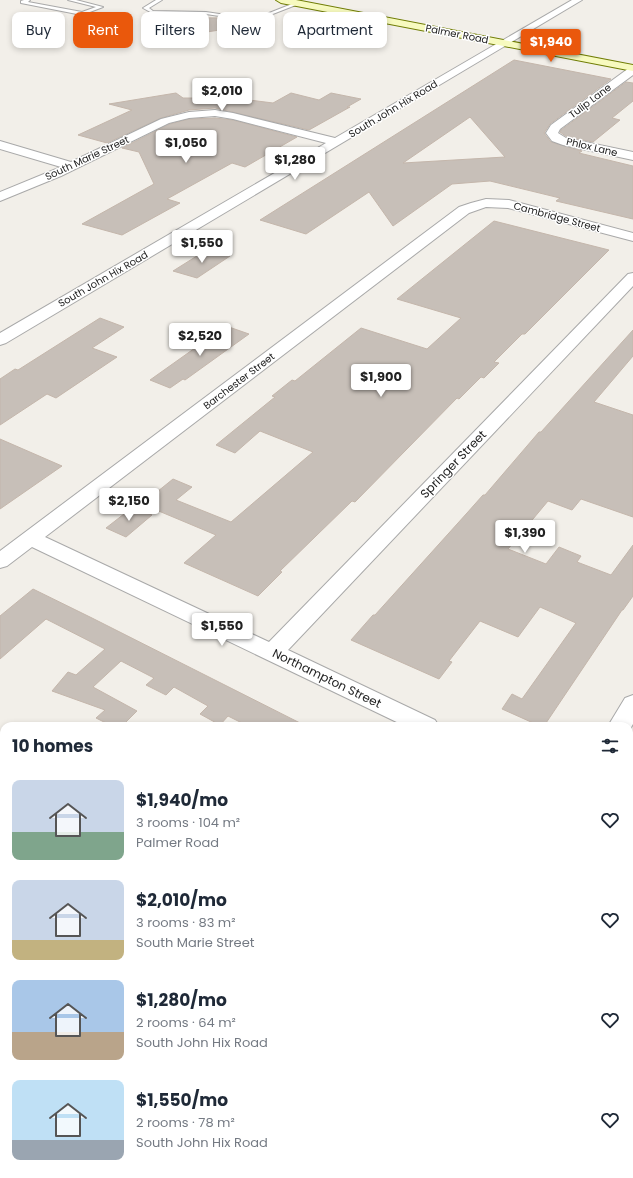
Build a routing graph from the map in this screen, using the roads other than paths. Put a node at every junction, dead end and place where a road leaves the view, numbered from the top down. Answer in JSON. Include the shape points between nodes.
{"nodes":[{"id":1,"x":28,"y":0,"type":"edge"},
{"id":2,"x":70,"y":0,"type":"edge"},
{"id":3,"x":160,"y":0,"type":"edge"},
{"id":4,"x":281,"y":0,"type":"edge"},
{"id":5,"x":578,"y":0,"type":"edge"},
{"id":6,"x":299,"y":3,"type":"junction"},
{"id":7,"x":505,"y":43,"type":"junction"},
{"id":8,"x":633,"y":69,"type":"edge"},
{"id":9,"x":552,"y":136,"type":"joint"},
{"id":10,"x":337,"y":142,"type":"junction"},
{"id":11,"x":0,"y":145,"type":"edge"},
{"id":12,"x":633,"y":156,"type":"edge"},
{"id":13,"x":72,"y":166,"type":"junction"},
{"id":14,"x":0,"y":197,"type":"edge"},
{"id":15,"x":480,"y":204,"type":"joint"},
{"id":16,"x":633,"y":237,"type":"edge"},
{"id":17,"x":633,"y":277,"type":"edge"},
{"id":18,"x":0,"y":340,"type":"edge"},
{"id":19,"x":31,"y":538,"type":"junction"},
{"id":20,"x":0,"y":561,"type":"edge"},
{"id":21,"x":273,"y":652,"type":"junction"},
{"id":22,"x":633,"y":704,"type":"edge"},
{"id":23,"x":419,"y":722,"type":"edge"},
{"id":24,"x":622,"y":722,"type":"edge"}],
"edges":[{"from":1,"to":2,"type":"lane","via":[[23,2],[82,14],[102,6]]},
{"from":3,"to":6,"type":"lane","via":[[145,8],[152,12],[260,18]]},
{"from":4,"to":6,"type":"street","name":"Palmer Road"},
{"from":5,"to":7,"type":"street","name":"South John Hix Road"},
{"from":6,"to":7,"type":"street","name":"Palmer Road"},
{"from":7,"to":8,"type":"street","name":"Palmer Road"},
{"from":7,"to":10,"type":"street","name":"South John Hix Road"},
{"from":8,"to":9,"type":"street","name":"Tulip Lane","via":[[555,127]]},
{"from":9,"to":12,"type":"street","name":"Phlox Lane","via":[[563,141]]},
{"from":10,"to":13,"type":"street","name":"South Marie Street","via":[[233,116],[215,113],[193,114],[165,121]]},
{"from":10,"to":18,"type":"street","name":"South John Hix Road"},
{"from":11,"to":13,"type":"street"},
{"from":13,"to":14,"type":"street","name":"South Marie Street"},
{"from":15,"to":16,"type":"street","name":"Cambridge Street","via":[[509,204]]},
{"from":15,"to":19,"type":"street","name":"Barchester Street","via":[[464,210]]},
{"from":17,"to":21,"type":"street","name":"Springer Street"},
{"from":19,"to":20,"type":"street","name":"Barchester Street"},
{"from":19,"to":21,"type":"street","name":"Northampton Street"},
{"from":21,"to":23,"type":"street","name":"Northampton Street"},
{"from":22,"to":24,"type":"street"}]}
